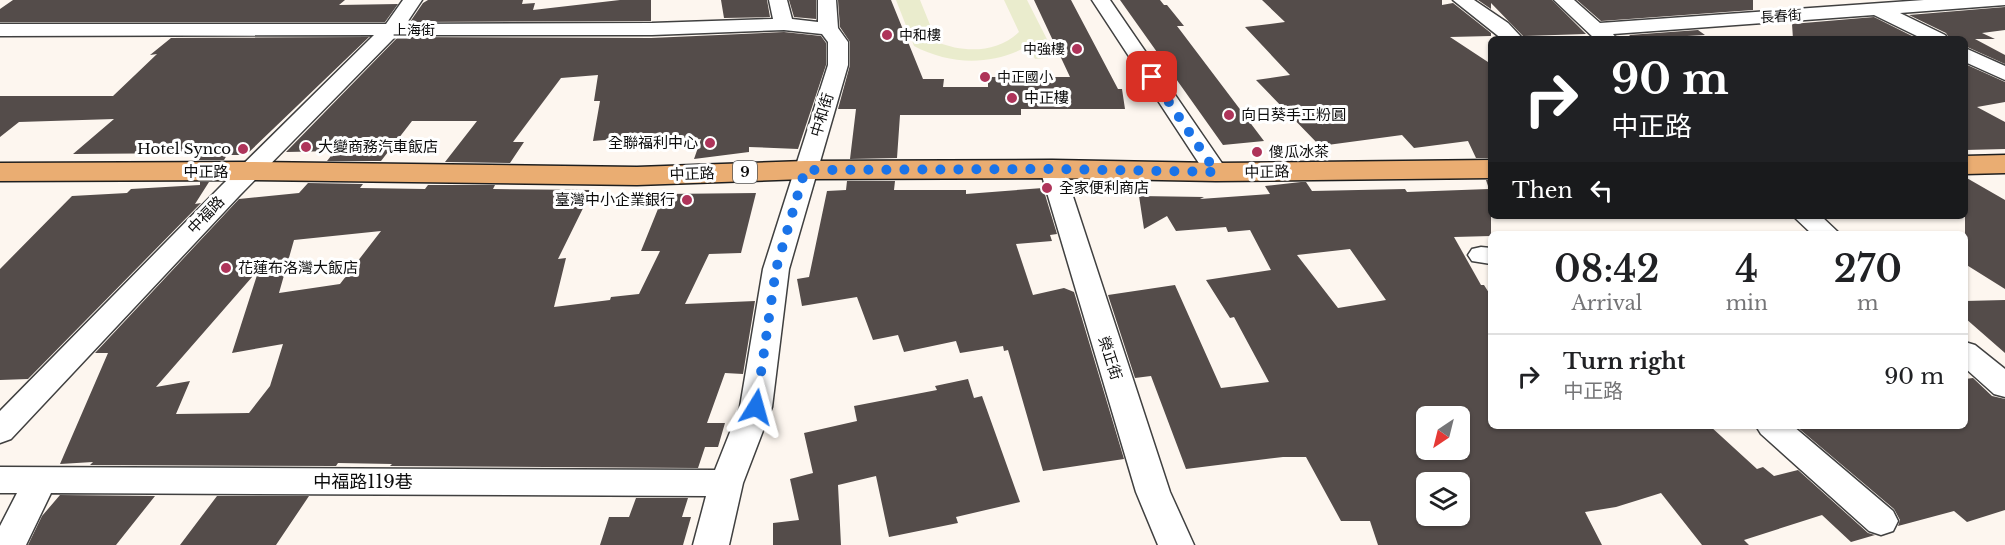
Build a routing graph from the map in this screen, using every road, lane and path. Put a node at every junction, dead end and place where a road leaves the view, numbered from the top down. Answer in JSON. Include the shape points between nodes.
{"nodes":[{"id":1,"x":413,"y":0,"type":"edge"},
{"id":2,"x":778,"y":0,"type":"edge"},
{"id":3,"x":827,"y":0,"type":"edge"},
{"id":4,"x":1101,"y":0,"type":"edge"},
{"id":5,"x":1462,"y":0,"type":"edge"},
{"id":6,"x":1563,"y":0,"type":"edge"},
{"id":7,"x":2003,"y":0,"type":"edge"},
{"id":8,"x":1966,"y":1,"type":"edge"},
{"id":9,"x":1878,"y":9,"type":"junction"},
{"id":10,"x":784,"y":24,"type":"junction"},
{"id":11,"x":828,"y":29,"type":"junction"},
{"id":12,"x":0,"y":30,"type":"edge"},
{"id":13,"x":390,"y":30,"type":"junction"},
{"id":14,"x":1601,"y":34,"type":"edge"},
{"id":15,"x":1510,"y":36,"type":"edge"},
{"id":16,"x":1932,"y":36,"type":"edge"},
{"id":17,"x":1968,"y":56,"type":"edge"},
{"id":18,"x":2005,"y":74,"type":"edge"},
{"id":19,"x":2005,"y":164,"type":"edge"},
{"id":20,"x":1968,"y":165,"type":"edge"},
{"id":21,"x":1052,"y":169,"type":"junction"},
{"id":22,"x":1488,"y":169,"type":"edge"},
{"id":23,"x":805,"y":170,"type":"junction"},
{"id":24,"x":249,"y":171,"type":"junction"},
{"id":25,"x":0,"y":172,"type":"edge"},
{"id":26,"x":1216,"y":172,"type":"junction"},
{"id":27,"x":1810,"y":219,"type":"edge"},
{"id":28,"x":1824,"y":231,"type":"edge"},
{"id":29,"x":1968,"y":355,"type":"edge"},
{"id":30,"x":2005,"y":386,"type":"edge"},
{"id":31,"x":1775,"y":429,"type":"edge"},
{"id":32,"x":0,"y":431,"type":"edge"},
{"id":33,"x":0,"y":480,"type":"edge"},
{"id":34,"x":41,"y":480,"type":"junction"},
{"id":35,"x":726,"y":483,"type":"junction"},
{"id":36,"x":1881,"y":520,"type":"dead end"},
{"id":37,"x":8,"y":545,"type":"edge"},
{"id":38,"x":711,"y":545,"type":"edge"},
{"id":39,"x":1176,"y":545,"type":"edge"}],
"edges":[{"from":1,"to":13,"type":"street","name":"中福路"},
{"from":2,"to":10,"type":"street"},
{"from":3,"to":11,"type":"street","name":"中和街"},
{"from":4,"to":26,"type":"street"},
{"from":5,"to":15,"type":"street"},
{"from":6,"to":14,"type":"street"},
{"from":7,"to":8,"type":"street","name":"長春街"},
{"from":8,"to":9,"type":"street","name":"長春街"},
{"from":9,"to":14,"type":"street","name":"長春街"},
{"from":9,"to":16,"type":"street"},
{"from":10,"to":11,"type":"street","name":"上海街"},
{"from":10,"to":13,"type":"street","name":"上海街"},
{"from":11,"to":23,"type":"street","name":"中和街","via":[[838,42],[838,65]]},
{"from":12,"to":13,"type":"street","name":"上海街"},
{"from":13,"to":24,"type":"street","name":"中福路"},
{"from":17,"to":18,"type":"street"},
{"from":19,"to":20,"type":"main road"},
{"from":21,"to":23,"type":"main road","name":"中正路","number":"9"},
{"from":21,"to":26,"type":"main road","name":"中正路","number":"9"},
{"from":21,"to":39,"type":"street","name":"榮正街","via":[[1153,492]]},
{"from":22,"to":26,"type":"main road","name":"中正路","number":"9"},
{"from":23,"to":24,"type":"main road","name":"中正路","number":"9","via":[[637,176]]},
{"from":23,"to":35,"type":"street","name":"中和街","via":[[776,269],[756,407]]},
{"from":24,"to":25,"type":"main road","name":"中正路","number":"9"},
{"from":24,"to":32,"type":"street","name":"中福路"},
{"from":27,"to":28,"type":"street"},
{"from":29,"to":30,"type":"street"},
{"from":31,"to":36,"type":"street"},
{"from":33,"to":34,"type":"street","name":"中福路119巷"},
{"from":34,"to":35,"type":"street","name":"中福路119巷"},
{"from":34,"to":37,"type":"street"},
{"from":35,"to":38,"type":"street","name":"中和街"}]}
